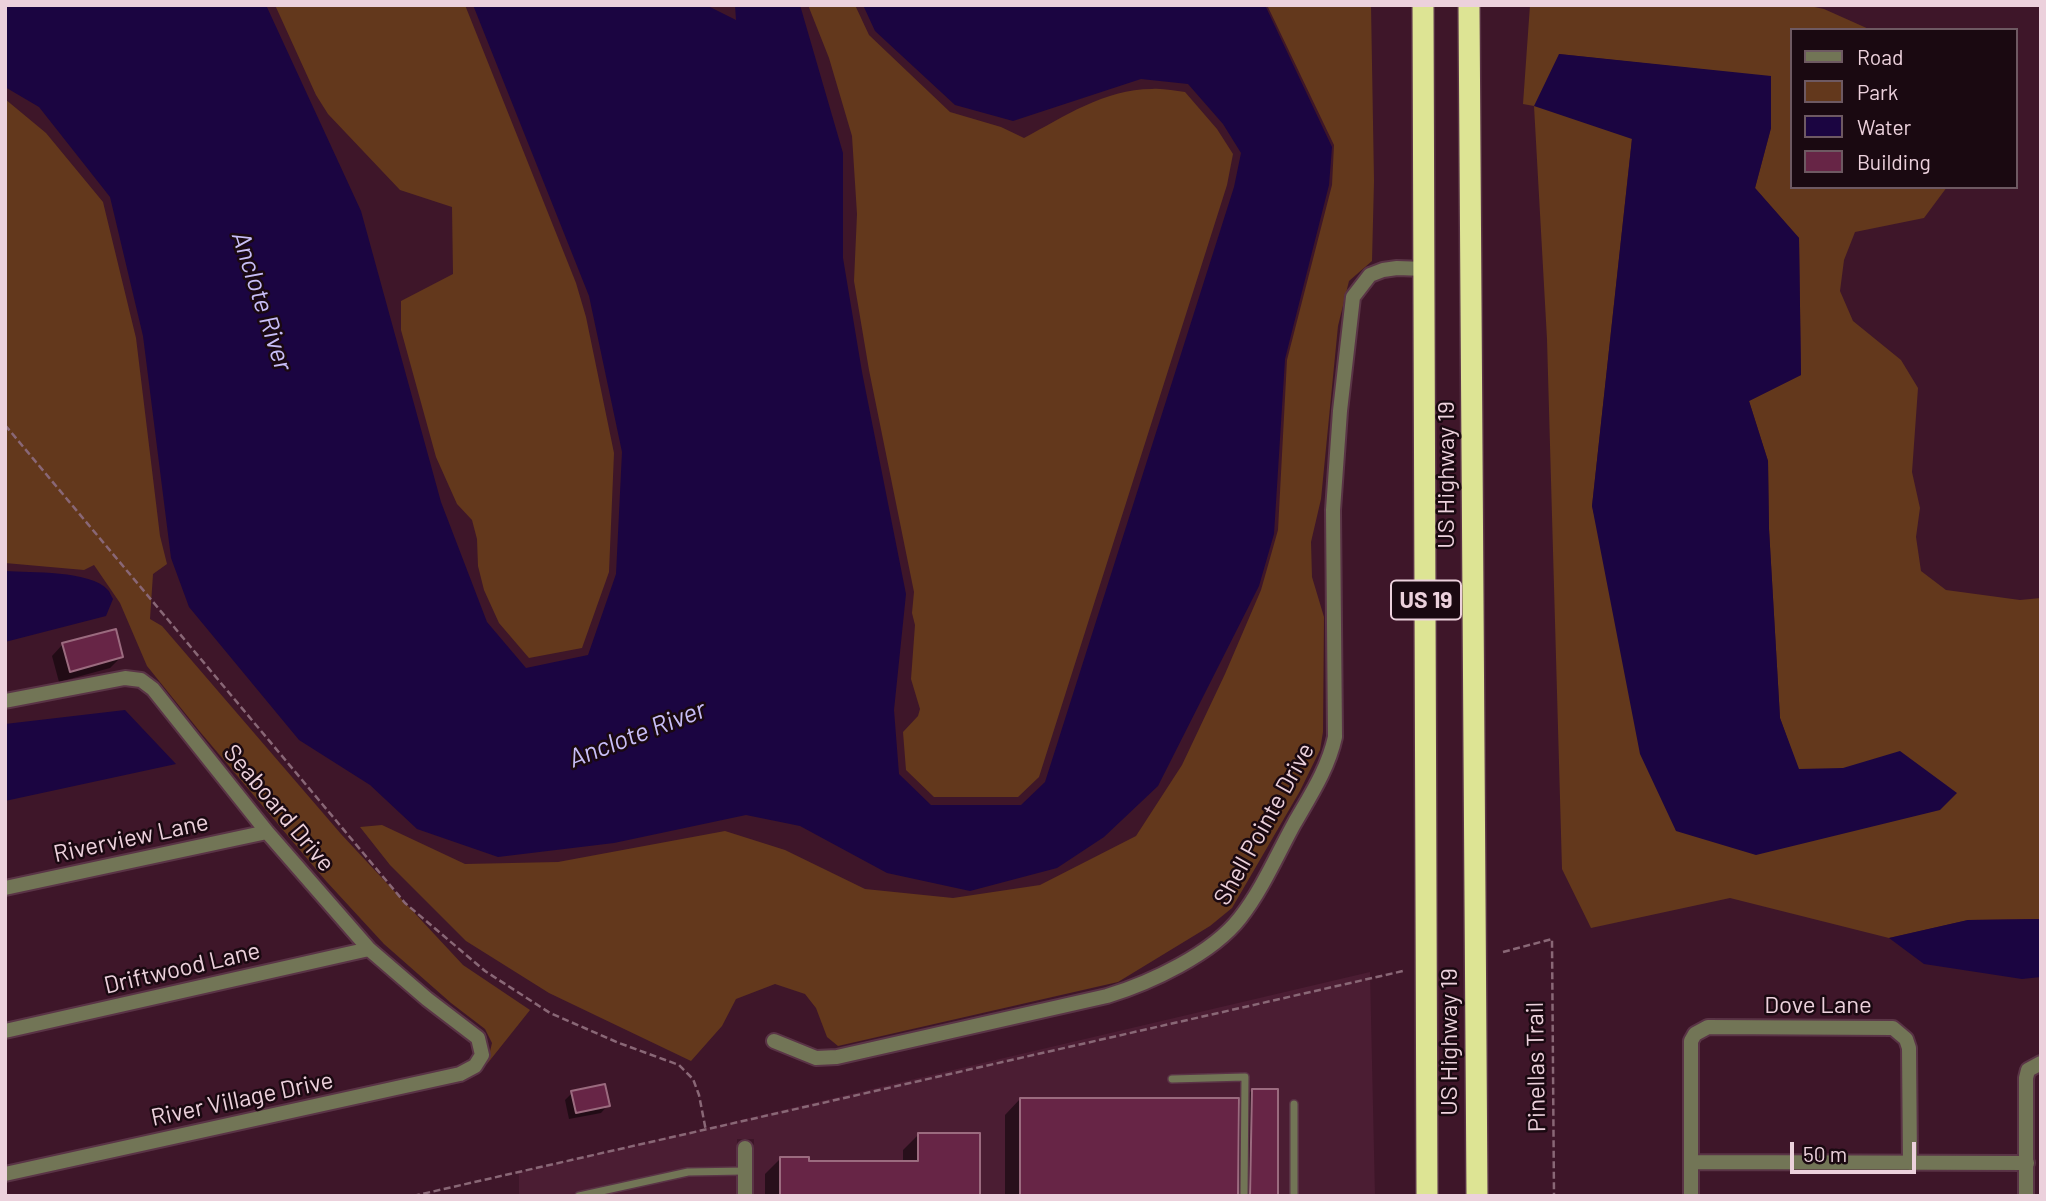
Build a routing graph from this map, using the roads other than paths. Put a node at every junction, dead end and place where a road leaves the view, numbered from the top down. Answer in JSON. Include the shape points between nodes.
{"nodes":[{"id":1,"x":1423,"y":5,"type":"edge"},
{"id":2,"x":1469,"y":5,"type":"edge"},
{"id":3,"x":1424,"y":269,"type":"junction"},
{"id":4,"x":5,"y":701,"type":"edge"},
{"id":5,"x":267,"y":832,"type":"junction"},
{"id":6,"x":5,"y":888,"type":"edge"},
{"id":7,"x":369,"y":949,"type":"junction"},
{"id":8,"x":5,"y":1031,"type":"edge"},
{"id":9,"x":774,"y":1041,"type":"dead end"},
{"id":10,"x":482,"y":1055,"type":"joint"},
{"id":11,"x":2034,"y":1066,"type":"edge"},
{"id":12,"x":1171,"y":1079,"type":"dead end"},
{"id":13,"x":1294,"y":1104,"type":"dead end"},
{"id":14,"x":745,"y":1149,"type":"dead end"},
{"id":15,"x":1691,"y":1162,"type":"junction"},
{"id":16,"x":1910,"y":1163,"type":"junction"},
{"id":17,"x":2026,"y":1163,"type":"junction"},
{"id":18,"x":745,"y":1171,"type":"junction"},
{"id":19,"x":5,"y":1174,"type":"edge"},
{"id":20,"x":579,"y":1196,"type":"edge"},
{"id":21,"x":745,"y":1196,"type":"edge"},
{"id":22,"x":1244,"y":1196,"type":"edge"},
{"id":23,"x":1294,"y":1196,"type":"edge"},
{"id":24,"x":1427,"y":1196,"type":"edge"},
{"id":25,"x":1478,"y":1196,"type":"edge"},
{"id":26,"x":1691,"y":1196,"type":"edge"},
{"id":27,"x":2026,"y":1196,"type":"edge"}],
"edges":[{"from":1,"to":3,"type":"highway","name":"US Highway 19","number":"US 19"},
{"from":2,"to":25,"type":"highway","name":"US Highway 19","number":"US 19"},
{"from":3,"to":9,"type":"street","name":"Shell Pointe Drive","via":[[1397,268],[1370,275],[1353,297],[1333,510],[1335,737],[1326,766],[1232,928],[1164,973],[1107,996],[837,1057],[816,1058]]},
{"from":3,"to":24,"type":"highway","name":"US Highway 19","number":"US 19"},
{"from":4,"to":5,"type":"street","name":"Seaboard Drive","via":[[125,678],[141,680]]},
{"from":5,"to":6,"type":"street","name":"Riverview Lane"},
{"from":5,"to":7,"type":"street","name":"Seaboard Drive"},
{"from":7,"to":8,"type":"street","name":"Driftwood Lane"},
{"from":7,"to":10,"type":"street","name":"Seaboard Drive","via":[[478,1038]]},
{"from":10,"to":19,"type":"street","name":"River Village Drive","via":[[475,1066],[460,1074]]},
{"from":11,"to":17,"type":"street","via":[[2026,1078]]},
{"from":12,"to":22,"type":"lane","via":[[1245,1077]]},
{"from":13,"to":23,"type":"lane"},
{"from":14,"to":18,"type":"street"},
{"from":15,"to":16,"type":"street"},
{"from":15,"to":16,"type":"street","name":"Dove Lane","via":[[1691,1041],[1708,1027],[1893,1028],[1909,1048]]},
{"from":15,"to":26,"type":"street"},
{"from":16,"to":17,"type":"street"},
{"from":17,"to":27,"type":"street"},
{"from":18,"to":20,"type":"lane","via":[[688,1172]]},
{"from":18,"to":21,"type":"street"}]}
